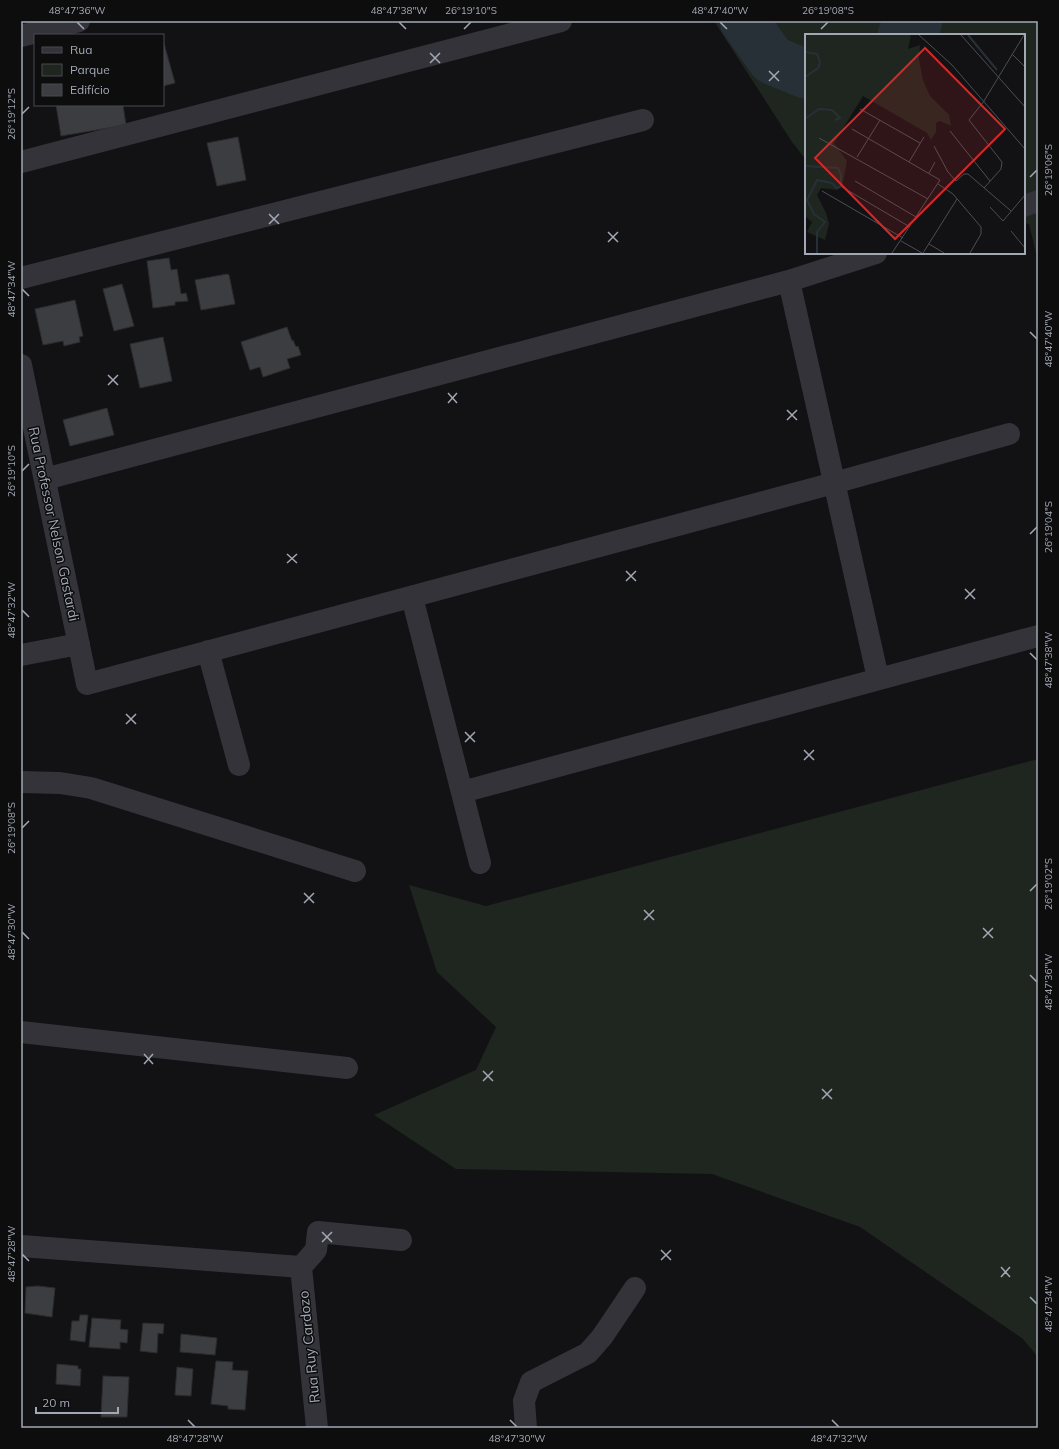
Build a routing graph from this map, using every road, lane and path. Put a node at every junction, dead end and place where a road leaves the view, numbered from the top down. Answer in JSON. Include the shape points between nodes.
{"nodes":[{"id":1,"x":79,"y":21,"type":"edge"},
{"id":2,"x":561,"y":21,"type":"edge"},
{"id":3,"x":21,"y":36,"type":"edge"},
{"id":4,"x":643,"y":120,"type":"dead end"},
{"id":5,"x":21,"y":162,"type":"edge"},
{"id":6,"x":1038,"y":201,"type":"edge"},
{"id":7,"x":1025,"y":206,"type":"edge"},
{"id":8,"x":873,"y":254,"type":"edge"},
{"id":9,"x":21,"y":278,"type":"edge"},
{"id":10,"x":789,"y":281,"type":"junction"},
{"id":11,"x":21,"y":365,"type":"edge"},
{"id":12,"x":1008,"y":434,"type":"dead end"},
{"id":13,"x":45,"y":480,"type":"junction"},
{"id":14,"x":834,"y":483,"type":"junction"},
{"id":15,"x":412,"y":597,"type":"junction"},
{"id":16,"x":1038,"y":636,"type":"edge"},
{"id":17,"x":79,"y":644,"type":"junction"},
{"id":18,"x":208,"y":651,"type":"junction"},
{"id":19,"x":21,"y":655,"type":"edge"},
{"id":20,"x":878,"y":678,"type":"junction"},
{"id":21,"x":239,"y":765,"type":"dead end"},
{"id":22,"x":21,"y":782,"type":"edge"},
{"id":23,"x":462,"y":792,"type":"junction"},
{"id":24,"x":480,"y":863,"type":"dead end"},
{"id":25,"x":355,"y":871,"type":"dead end"},
{"id":26,"x":21,"y":1032,"type":"edge"},
{"id":27,"x":346,"y":1068,"type":"dead end"},
{"id":28,"x":401,"y":1240,"type":"dead end"},
{"id":29,"x":21,"y":1246,"type":"edge"},
{"id":30,"x":301,"y":1267,"type":"junction"},
{"id":31,"x":635,"y":1288,"type":"dead end"},
{"id":32,"x":317,"y":1428,"type":"edge"},
{"id":33,"x":526,"y":1428,"type":"edge"}],
"edges":[{"from":1,"to":3,"type":"street"},
{"from":2,"to":5,"type":"street"},
{"from":4,"to":9,"type":"street"},
{"from":6,"to":7,"type":"street"},
{"from":8,"to":10,"type":"street"},
{"from":10,"to":13,"type":"street"},
{"from":10,"to":14,"type":"street"},
{"from":11,"to":13,"type":"street","name":"Rua Professor Nelson Gastardi"},
{"from":12,"to":14,"type":"street"},
{"from":13,"to":17,"type":"street","name":"Rua Professor Nelson Gastardi"},
{"from":14,"to":15,"type":"street"},
{"from":14,"to":20,"type":"street"},
{"from":15,"to":18,"type":"street"},
{"from":15,"to":23,"type":"street"},
{"from":16,"to":20,"type":"street"},
{"from":17,"to":18,"type":"street","name":"Rua Professor Nelson Gastardi","via":[[87,684]]},
{"from":17,"to":19,"type":"street"},
{"from":18,"to":21,"type":"street"},
{"from":20,"to":23,"type":"street"},
{"from":22,"to":25,"type":"street","via":[[60,783],[91,788]]},
{"from":23,"to":24,"type":"street"},
{"from":26,"to":27,"type":"street"},
{"from":28,"to":30,"type":"street","via":[[318,1232],[316,1250]]},
{"from":29,"to":30,"type":"street"},
{"from":30,"to":32,"type":"street","name":"Rua Ruy Cardozo"},
{"from":31,"to":33,"type":"street","via":[[588,1353],[531,1382],[524,1401]]}]}
